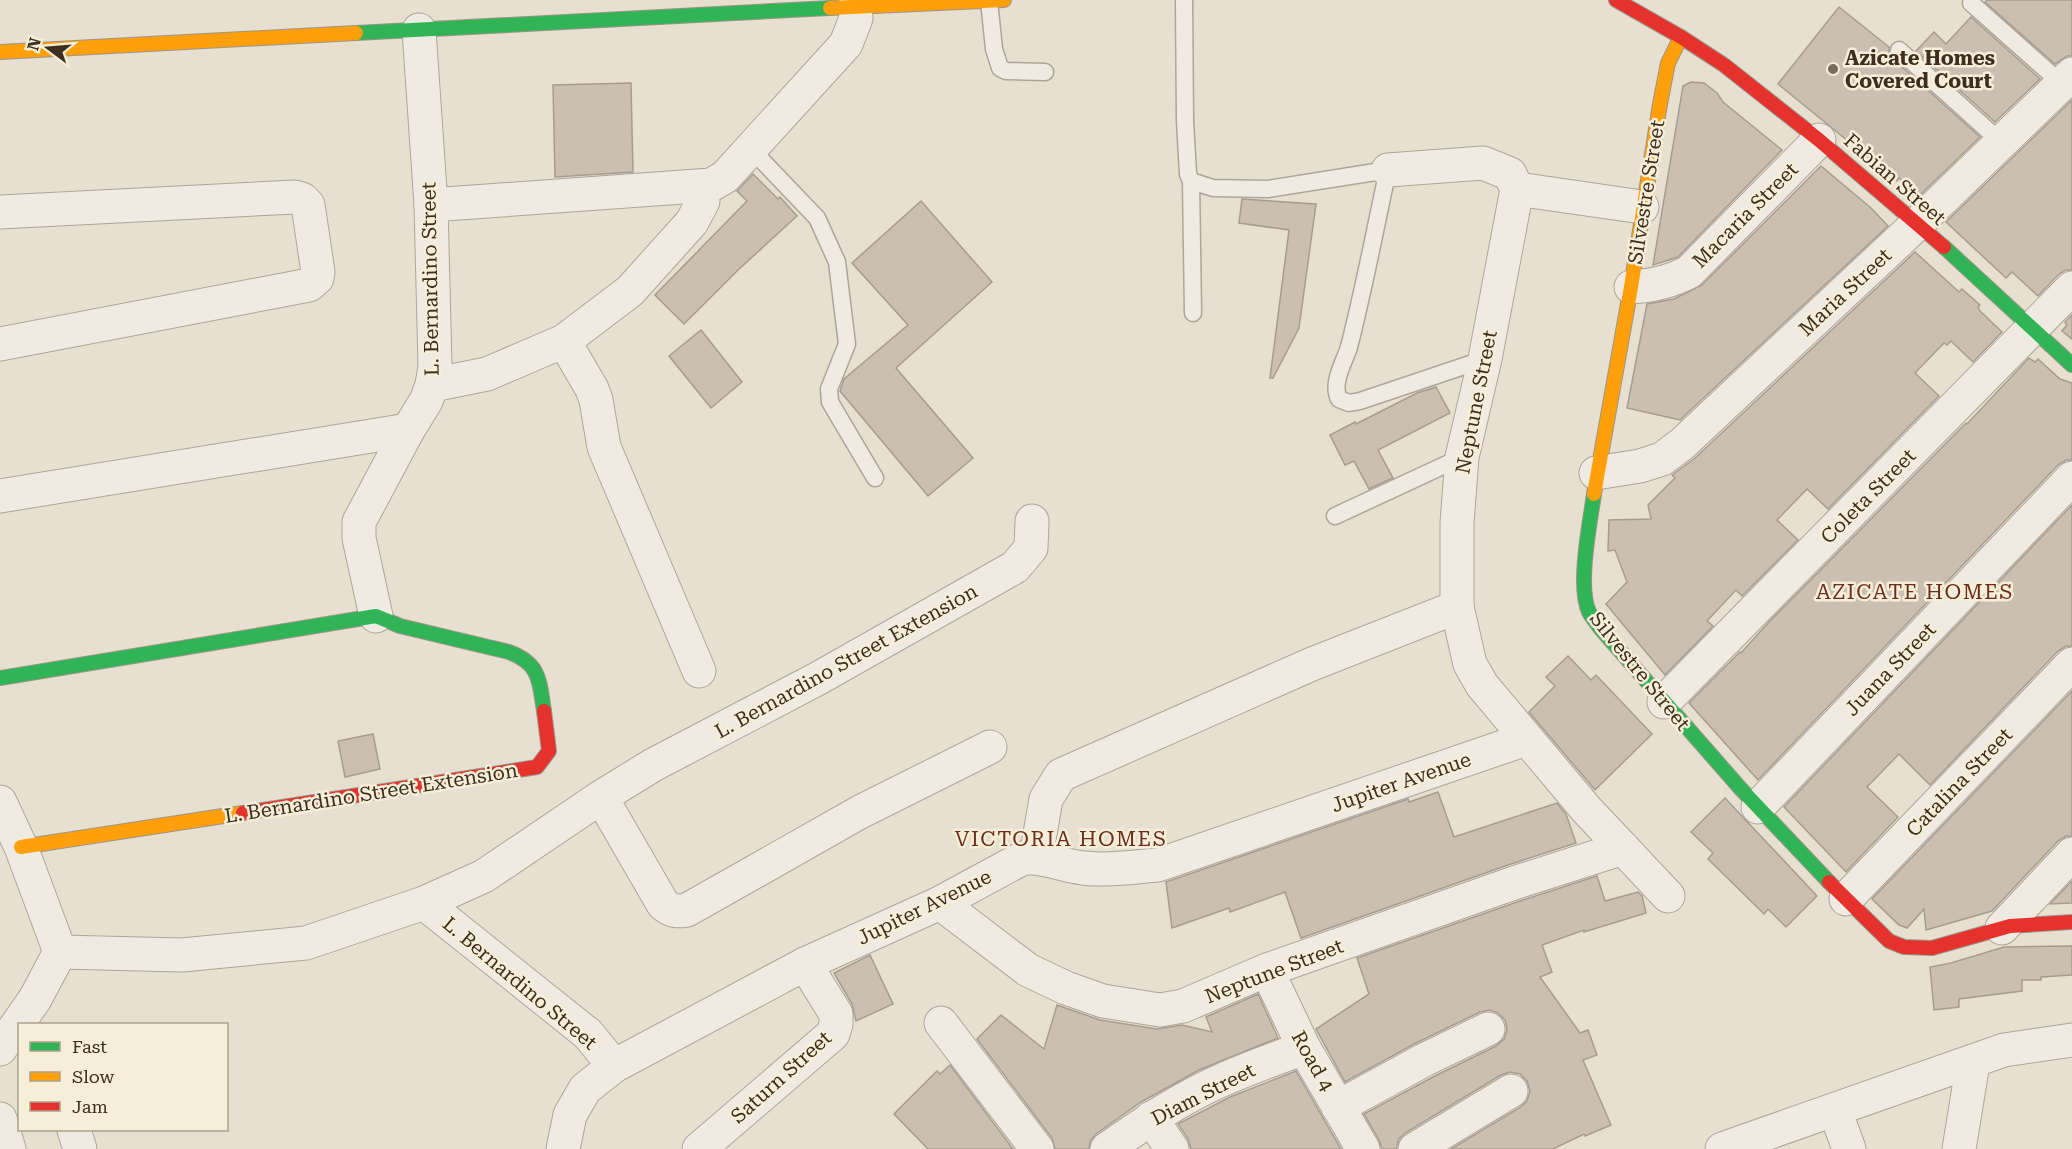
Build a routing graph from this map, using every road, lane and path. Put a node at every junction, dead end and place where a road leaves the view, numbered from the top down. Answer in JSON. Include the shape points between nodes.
{"nodes":[{"id":1,"x":1184,"y":0,"type":"edge"},
{"id":2,"x":1616,"y":0,"type":"edge"},
{"id":3,"x":997,"y":1,"type":"edge"},
{"id":4,"x":1971,"y":3,"type":"dead end"},
{"id":5,"x":855,"y":6,"type":"junction"},
{"id":6,"x":419,"y":30,"type":"junction"},
{"id":7,"x":1681,"y":37,"type":"junction"},
{"id":8,"x":1899,"y":50,"type":"dead end"},
{"id":9,"x":0,"y":52,"type":"edge"},
{"id":10,"x":1045,"y":72,"type":"dead end"},
{"id":11,"x":2067,"y":79,"type":"edge"},
{"id":12,"x":1819,"y":140,"type":"junction"},
{"id":13,"x":2002,"y":142,"type":"junction"},
{"id":14,"x":750,"y":148,"type":"junction"},
{"id":15,"x":1388,"y":170,"type":"junction"},
{"id":16,"x":1191,"y":181,"type":"junction"},
{"id":17,"x":1517,"y":189,"type":"junction"},
{"id":18,"x":707,"y":193,"type":"junction"},
{"id":19,"x":431,"y":205,"type":"junction"},
{"id":20,"x":1642,"y":207,"type":"junction"},
{"id":21,"x":0,"y":212,"type":"edge"},
{"id":22,"x":1918,"y":224,"type":"junction"},
{"id":23,"x":1631,"y":287,"type":"junction"},
{"id":24,"x":2072,"y":288,"type":"edge"},
{"id":25,"x":1193,"y":313,"type":"dead end"},
{"id":26,"x":2033,"y":329,"type":"junction"},
{"id":27,"x":564,"y":341,"type":"junction"},
{"id":28,"x":0,"y":344,"type":"edge"},
{"id":29,"x":1485,"y":359,"type":"junction"},
{"id":30,"x":2072,"y":365,"type":"edge"},
{"id":31,"x":432,"y":385,"type":"junction"},
{"id":32,"x":408,"y":430,"type":"junction"},
{"id":33,"x":1462,"y":457,"type":"junction"},
{"id":34,"x":1596,"y":473,"type":"junction"},
{"id":35,"x":875,"y":478,"type":"dead end"},
{"id":36,"x":2072,"y":478,"type":"edge"},
{"id":37,"x":0,"y":496,"type":"edge"},
{"id":38,"x":1335,"y":516,"type":"dead end"},
{"id":39,"x":1032,"y":521,"type":"dead end"},
{"id":40,"x":1457,"y":607,"type":"junction"},
{"id":41,"x":376,"y":616,"type":"junction"},
{"id":42,"x":2072,"y":664,"type":"edge"},
{"id":43,"x":699,"y":671,"type":"dead end"},
{"id":44,"x":0,"y":678,"type":"edge"},
{"id":45,"x":1664,"y":702,"type":"junction"},
{"id":46,"x":1526,"y":739,"type":"junction"},
{"id":47,"x":990,"y":747,"type":"dead end"},
{"id":48,"x":601,"y":797,"type":"junction"},
{"id":49,"x":0,"y":802,"type":"edge"},
{"id":50,"x":1758,"y":807,"type":"junction"},
{"id":51,"x":21,"y":847,"type":"junction"},
{"id":52,"x":1623,"y":848,"type":"junction"},
{"id":53,"x":2072,"y":854,"type":"edge"},
{"id":54,"x":1036,"y":857,"type":"junction"},
{"id":55,"x":1668,"y":896,"type":"dead end"},
{"id":56,"x":1846,"y":899,"type":"junction"},
{"id":57,"x":424,"y":903,"type":"junction"},
{"id":58,"x":940,"y":903,"type":"junction"},
{"id":59,"x":2072,"y":922,"type":"edge"},
{"id":60,"x":2002,"y":928,"type":"junction"},
{"id":61,"x":60,"y":952,"type":"junction"},
{"id":62,"x":805,"y":964,"type":"junction"},
{"id":63,"x":1267,"y":970,"type":"junction"},
{"id":64,"x":39,"y":1012,"type":"edge"},
{"id":65,"x":27,"y":1023,"type":"edge"},
{"id":66,"x":941,"y":1023,"type":"dead end"},
{"id":67,"x":1488,"y":1029,"type":"dead end"},
{"id":68,"x":18,"y":1032,"type":"edge"},
{"id":69,"x":2072,"y":1041,"type":"edge"},
{"id":70,"x":1304,"y":1048,"type":"junction"},
{"id":71,"x":0,"y":1049,"type":"edge"},
{"id":72,"x":1972,"y":1063,"type":"junction"},
{"id":73,"x":614,"y":1066,"type":"junction"},
{"id":74,"x":1511,"y":1091,"type":"dead end"},
{"id":75,"x":1338,"y":1107,"type":"junction"},
{"id":76,"x":1834,"y":1110,"type":"junction"},
{"id":77,"x":1151,"y":1118,"type":"junction"},
{"id":78,"x":0,"y":1119,"type":"edge"},
{"id":79,"x":74,"y":1131,"type":"edge"},
{"id":80,"x":9,"y":1149,"type":"edge"},
{"id":81,"x":80,"y":1149,"type":"edge"},
{"id":82,"x":563,"y":1149,"type":"edge"},
{"id":83,"x":699,"y":1149,"type":"edge"},
{"id":84,"x":1037,"y":1149,"type":"edge"},
{"id":85,"x":1107,"y":1149,"type":"edge"},
{"id":86,"x":1172,"y":1149,"type":"edge"},
{"id":87,"x":1363,"y":1149,"type":"edge"},
{"id":88,"x":1414,"y":1149,"type":"edge"},
{"id":89,"x":1722,"y":1149,"type":"edge"},
{"id":90,"x":1849,"y":1149,"type":"edge"},
{"id":91,"x":1959,"y":1149,"type":"edge"}],
"edges":[{"from":1,"to":16,"type":"lane","via":[[1185,121]]},
{"from":2,"to":7,"type":"street","name":"Fabian Street"},
{"from":3,"to":5,"type":"street"},
{"from":3,"to":10,"type":"lane","via":[[994,49],[1000,68]]},
{"from":4,"to":11,"type":"lane"},
{"from":5,"to":6,"type":"street"},
{"from":5,"to":14,"type":"street","via":[[856,18],[846,44]]},
{"from":6,"to":9,"type":"street"},
{"from":6,"to":19,"type":"street","name":"L. Bernardino Street"},
{"from":7,"to":12,"type":"street","name":"Fabian Street","via":[[1724,65]]},
{"from":7,"to":20,"type":"street","name":"Silvestre Street","via":[[1668,63]]},
{"from":8,"to":13,"type":"lane"},
{"from":11,"to":13,"type":"street","name":"Maria Street"},
{"from":12,"to":22,"type":"street","name":"Fabian Street"},
{"from":12,"to":23,"type":"street","name":"Macaria Street","via":[[1689,272],[1670,282]]},
{"from":13,"to":22,"type":"street","name":"Maria Street"},
{"from":14,"to":18,"type":"street"},
{"from":14,"to":35,"type":"lane","via":[[817,218],[837,262],[847,344],[829,389],[830,402]]},
{"from":15,"to":16,"type":"lane","via":[[1268,189],[1213,188]]},
{"from":15,"to":17,"type":"street","via":[[1483,163],[1510,174]]},
{"from":15,"to":29,"type":"lane","via":[[1338,379],[1339,399],[1349,403],[1360,401]]},
{"from":16,"to":25,"type":"lane"},
{"from":17,"to":20,"type":"street"},
{"from":17,"to":29,"type":"street","name":"Neptune Street"},
{"from":18,"to":19,"type":"street"},
{"from":18,"to":27,"type":"street","via":[[692,222],[630,291]]},
{"from":19,"to":31,"type":"street","name":"L. Bernardino Street","via":[[435,366]]},
{"from":20,"to":23,"type":"street","name":"Silvestre Street"},
{"from":21,"to":28,"type":"street","via":[[295,197],[308,205],[318,272],[309,285]]},
{"from":22,"to":26,"type":"street","name":"Fabian Street"},
{"from":22,"to":34,"type":"street","name":"Maria Street","via":[[1682,444],[1662,459]]},
{"from":23,"to":34,"type":"street","name":"Silvestre Street"},
{"from":24,"to":26,"type":"street","name":"Coleta Street"},
{"from":26,"to":30,"type":"street","name":"Fabian Street"},
{"from":26,"to":45,"type":"street","name":"Coleta Street"},
{"from":27,"to":31,"type":"street","via":[[487,374]]},
{"from":27,"to":43,"type":"street","via":[[592,389],[604,447]]},
{"from":29,"to":33,"type":"street","name":"Neptune Street"},
{"from":31,"to":32,"type":"street","name":"L. Bernardino Street"},
{"from":32,"to":37,"type":"street"},
{"from":32,"to":41,"type":"street","name":"L. Bernardino Street","via":[[359,522]]},
{"from":33,"to":38,"type":"lane"},
{"from":33,"to":40,"type":"street","name":"Neptune Street"},
{"from":34,"to":45,"type":"street","name":"Silvestre Street","via":[[1584,596],[1600,628]]},
{"from":36,"to":50,"type":"street","name":"Juana Street"},
{"from":39,"to":48,"type":"street","name":"L. Bernardino Street Extension","via":[[1031,548],[1015,567]]},
{"from":40,"to":46,"type":"street","name":"Neptune Street","via":[[1470,664]]},
{"from":40,"to":54,"type":"street","via":[[1286,675],[1060,775],[1046,799]]},
{"from":41,"to":44,"type":"street"},
{"from":41,"to":51,"type":"street","name":"L. Bernardino Street Extension","via":[[400,626],[525,658],[539,677],[549,751],[544,760],[537,767]]},
{"from":42,"to":56,"type":"street","name":"Catalina Street"},
{"from":45,"to":50,"type":"street","name":"Silvestre Street"},
{"from":46,"to":52,"type":"street","name":"Neptune Street"},
{"from":46,"to":54,"type":"street","name":"Jupiter Avenue","via":[[1158,865],[1082,868]]},
{"from":47,"to":48,"type":"street","via":[[860,812],[687,910],[670,910],[663,904]]},
{"from":48,"to":57,"type":"street","name":"L. Bernardino Street Extension","via":[[484,876]]},
{"from":49,"to":51,"type":"street"},
{"from":50,"to":56,"type":"street","name":"Silvestre Street"},
{"from":51,"to":61,"type":"street"},
{"from":52,"to":55,"type":"street","name":"Neptune Street"},
{"from":52,"to":63,"type":"street","name":"Neptune Street"},
{"from":53,"to":60,"type":"street"},
{"from":54,"to":58,"type":"street","name":"Jupiter Avenue","via":[[1023,858]]},
{"from":56,"to":60,"type":"street","name":"Silvestre Street","via":[[1889,941],[1901,947],[1937,948]]},
{"from":57,"to":61,"type":"street","name":"L. Bernardino Street Extension","via":[[306,943],[182,955]]},
{"from":57,"to":73,"type":"street","name":"L. Bernardino Street","via":[[588,1034]]},
{"from":58,"to":62,"type":"street","name":"Jupiter Avenue"},
{"from":58,"to":63,"type":"street","name":"Neptune Street","via":[[1028,970],[1103,1001],[1160,1010],[1183,1006]]},
{"from":59,"to":60,"type":"street","name":"Silvestre Street"},
{"from":61,"to":64,"type":"street"},
{"from":62,"to":73,"type":"street","name":"Jupiter Avenue"},
{"from":62,"to":83,"type":"street","name":"Saturn Street","via":[[836,1014],[833,1034]]},
{"from":63,"to":70,"type":"street","name":"Road 4"},
{"from":64,"to":65,"type":"street"},
{"from":66,"to":84,"type":"street"},
{"from":67,"to":75,"type":"street"},
{"from":68,"to":71,"type":"street"},
{"from":69,"to":72,"type":"street","via":[[2004,1050]]},
{"from":70,"to":75,"type":"street","name":"Road 4"},
{"from":70,"to":77,"type":"street","name":"Diam Street","via":[[1223,1080]]},
{"from":72,"to":76,"type":"street"},
{"from":72,"to":91,"type":"street"},
{"from":73,"to":82,"type":"street","via":[[585,1089],[570,1115]]},
{"from":74,"to":88,"type":"street"},
{"from":75,"to":87,"type":"street","name":"Road 4"},
{"from":76,"to":89,"type":"street"},
{"from":76,"to":90,"type":"street"},
{"from":77,"to":85,"type":"street","name":"Diam Street"},
{"from":77,"to":86,"type":"street"},
{"from":78,"to":80,"type":"street"},
{"from":79,"to":81,"type":"street"}]}
